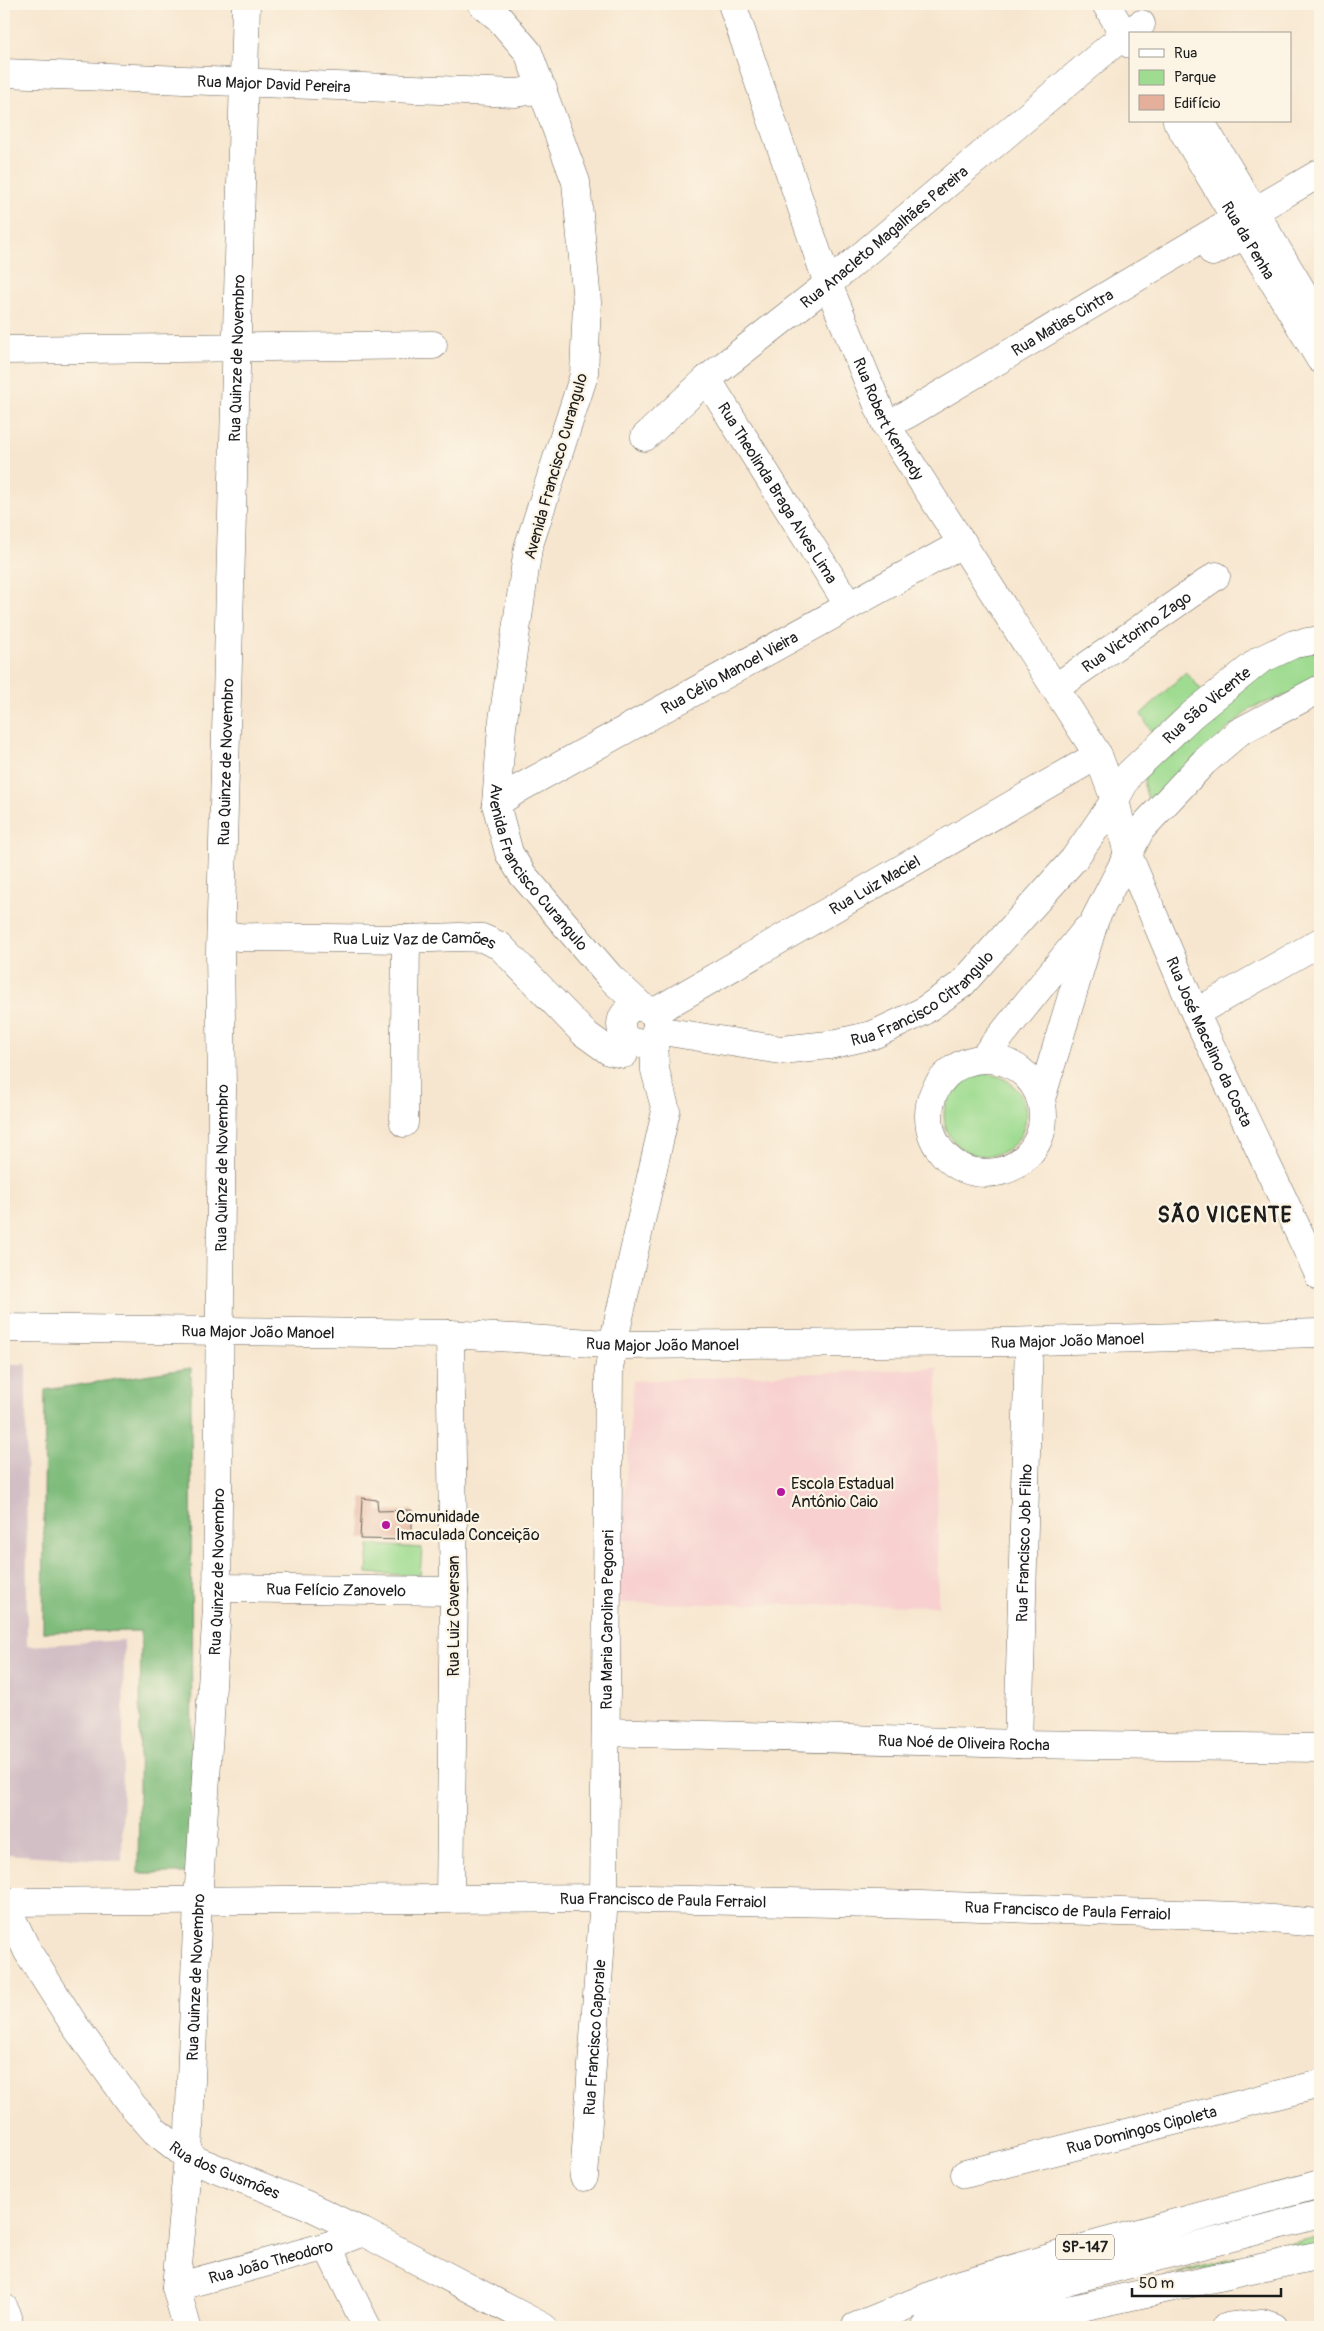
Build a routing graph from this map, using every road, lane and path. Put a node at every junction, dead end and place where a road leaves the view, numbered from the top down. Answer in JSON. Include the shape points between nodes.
{"nodes":[{"id":1,"x":246,"y":4,"type":"edge"},
{"id":2,"x":482,"y":4,"type":"edge"},
{"id":3,"x":732,"y":4,"type":"edge"},
{"id":4,"x":1106,"y":4,"type":"edge"},
{"id":5,"x":1134,"y":28,"type":"edge"},
{"id":6,"x":1129,"y":32,"type":"edge"},
{"id":7,"x":4,"y":73,"type":"edge"},
{"id":8,"x":244,"y":84,"type":"junction"},
{"id":9,"x":543,"y":89,"type":"junction"},
{"id":10,"x":1178,"y":122,"type":"edge"},
{"id":11,"x":1200,"y":122,"type":"edge"},
{"id":12,"x":1320,"y":174,"type":"edge"},
{"id":13,"x":1251,"y":224,"type":"junction"},
{"id":14,"x":828,"y":284,"type":"junction"},
{"id":15,"x":1320,"y":321,"type":"edge"},
{"id":16,"x":433,"y":345,"type":"dead end"},
{"id":17,"x":235,"y":347,"type":"junction"},
{"id":18,"x":4,"y":350,"type":"edge"},
{"id":19,"x":1320,"y":359,"type":"edge"},
{"id":20,"x":707,"y":379,"type":"junction"},
{"id":21,"x":890,"y":432,"type":"junction"},
{"id":22,"x":645,"y":437,"type":"dead end"},
{"id":23,"x":963,"y":543,"type":"junction"},
{"id":24,"x":1216,"y":576,"type":"dead end"},
{"id":25,"x":849,"y":606,"type":"junction"},
{"id":26,"x":1320,"y":640,"type":"edge"},
{"id":27,"x":1055,"y":688,"type":"junction"},
{"id":28,"x":1320,"y":689,"type":"edge"},
{"id":29,"x":1098,"y":755,"type":"junction"},
{"id":30,"x":1114,"y":800,"type":"junction"},
{"id":31,"x":496,"y":804,"type":"junction"},
{"id":32,"x":1128,"y":854,"type":"junction"},
{"id":33,"x":1095,"y":919,"type":"junction"},
{"id":34,"x":221,"y":934,"type":"junction"},
{"id":35,"x":406,"y":939,"type":"junction"},
{"id":36,"x":1320,"y":942,"type":"edge"},
{"id":37,"x":1195,"y":1013,"type":"junction"},
{"id":38,"x":637,"y":1028,"type":"junction"},
{"id":39,"x":982,"y":1058,"type":"junction"},
{"id":40,"x":655,"y":1070,"type":"joint"},
{"id":41,"x":1041,"y":1099,"type":"junction"},
{"id":42,"x":404,"y":1123,"type":"dead end"},
{"id":43,"x":1320,"y":1277,"type":"edge"},
{"id":44,"x":4,"y":1328,"type":"edge"},
{"id":45,"x":220,"y":1330,"type":"junction"},
{"id":46,"x":1320,"y":1333,"type":"edge"},
{"id":47,"x":450,"y":1334,"type":"junction"},
{"id":48,"x":1029,"y":1342,"type":"junction"},
{"id":49,"x":613,"y":1344,"type":"junction"},
{"id":50,"x":217,"y":1588,"type":"junction"},
{"id":51,"x":454,"y":1591,"type":"junction"},
{"id":52,"x":606,"y":1732,"type":"junction"},
{"id":53,"x":1018,"y":1744,"type":"junction"},
{"id":54,"x":1320,"y":1748,"type":"edge"},
{"id":55,"x":450,"y":1898,"type":"junction"},
{"id":56,"x":604,"y":1898,"type":"junction"},
{"id":57,"x":198,"y":1901,"type":"junction"},
{"id":58,"x":4,"y":1902,"type":"edge"},
{"id":59,"x":1320,"y":1923,"type":"edge"},
{"id":60,"x":1320,"y":2084,"type":"edge"},
{"id":61,"x":188,"y":2157,"type":"junction"},
{"id":62,"x":964,"y":2174,"type":"dead end"},
{"id":63,"x":584,"y":2177,"type":"dead end"},
{"id":64,"x":1320,"y":2184,"type":"edge"},
{"id":65,"x":1320,"y":2214,"type":"edge"},
{"id":66,"x":363,"y":2232,"type":"junction"},
{"id":67,"x":327,"y":2246,"type":"junction"},
{"id":68,"x":1320,"y":2255,"type":"edge"},
{"id":69,"x":176,"y":2287,"type":"junction"},
{"id":70,"x":4,"y":2308,"type":"edge"},
{"id":71,"x":10,"y":2327,"type":"edge"},
{"id":72,"x":187,"y":2327,"type":"edge"},
{"id":73,"x":367,"y":2327,"type":"edge"},
{"id":74,"x":543,"y":2327,"type":"edge"},
{"id":75,"x":855,"y":2327,"type":"edge"},
{"id":76,"x":926,"y":2327,"type":"edge"},
{"id":77,"x":990,"y":2327,"type":"edge"},
{"id":78,"x":1225,"y":2327,"type":"edge"},
{"id":79,"x":1274,"y":2327,"type":"edge"}],
"edges":[{"from":1,"to":8,"type":"main road","name":"Rua Quinze de Novembro"},
{"from":2,"to":9,"type":"main road","name":"Avenida Francisco Curangulo","via":[[499,18],[528,52]]},
{"from":3,"to":14,"type":"main road","name":"Rua Robert Kennedy"},
{"from":4,"to":5,"type":"main road"},
{"from":6,"to":14,"type":"main road","name":"Rua Anacleto Magalhães Pereira"},
{"from":7,"to":8,"type":"main road","name":"Rua Major David Pereira"},
{"from":8,"to":9,"type":"main road","name":"Rua Major David Pereira","via":[[516,93]]},
{"from":8,"to":17,"type":"main road","name":"Rua Quinze de Novembro"},
{"from":9,"to":31,"type":"main road","name":"Avenida Francisco Curangulo","via":[[576,182],[587,302],[584,375],[528,548],[502,726]]},
{"from":10,"to":13,"type":"main road","name":"Rua da Penha"},
{"from":11,"to":13,"type":"main road","name":"Rua da Penha"},
{"from":12,"to":13,"type":"main road","name":"Rua Matias Cintra"},
{"from":13,"to":15,"type":"main road","name":"Rua da Penha"},
{"from":13,"to":19,"type":"main road","name":"Rua da Penha"},
{"from":13,"to":21,"type":"main road","name":"Rua Matias Cintra","via":[[1233,241]]},
{"from":14,"to":20,"type":"main road","name":"Rua Anacleto Magalhães Pereira"},
{"from":14,"to":21,"type":"main road","name":"Rua Robert Kennedy"},
{"from":16,"to":17,"type":"main road"},
{"from":17,"to":18,"type":"main road"},
{"from":17,"to":34,"type":"main road","name":"Rua Quinze de Novembro"},
{"from":20,"to":22,"type":"main road","name":"Rua Anacleto Magalhães Pereira"},
{"from":20,"to":25,"type":"main road","name":"Rua Theolinda Braga Alves Lima"},
{"from":21,"to":23,"type":"main road","name":"Rua Robert Kennedy"},
{"from":23,"to":25,"type":"main road","name":"Rua Célio Manoel Vieira"},
{"from":23,"to":27,"type":"main road","name":"Rua Robert Kennedy"},
{"from":24,"to":27,"type":"main road","name":"Rua Victorino Zago"},
{"from":25,"to":31,"type":"main road","name":"Rua Célio Manoel Vieira"},
{"from":26,"to":30,"type":"main road","name":"Rua São Vicente","via":[[1294,644],[1260,660],[1224,687],[1129,774]]},
{"from":27,"to":29,"type":"main road","name":"Rua Robert Kennedy"},
{"from":28,"to":32,"type":"main road","via":[[1239,732],[1173,793],[1142,829]]},
{"from":29,"to":30,"type":"main road","name":"Rua Robert Kennedy"},
{"from":29,"to":38,"type":"main road","name":"Rua Luiz Maciel"},
{"from":30,"to":32,"type":"main road","name":"Rua José Macelino da Costa"},
{"from":30,"to":38,"type":"main road","name":"Rua Francisco Citrangulo","via":[[1074,859],[962,984],[922,1012],[873,1035],[829,1045],[781,1050]]},
{"from":31,"to":38,"type":"main road","name":"Avenida Francisco Curangulo","via":[[509,853],[522,874],[610,977]]},
{"from":32,"to":33,"type":"main road"},
{"from":32,"to":37,"type":"main road","name":"Rua José Macelino da Costa"},
{"from":33,"to":39,"type":"main road"},
{"from":33,"to":41,"type":"main road"},
{"from":34,"to":35,"type":"main road","name":"Rua Luiz Vaz de Camões","via":[[239,937]]},
{"from":34,"to":45,"type":"main road","name":"Rua Quinze de Novembro"},
{"from":35,"to":38,"type":"main road","name":"Rua Luiz Vaz de Camões","via":[[482,938],[500,946],[584,1033]]},
{"from":35,"to":42,"type":"main road"},
{"from":36,"to":37,"type":"main road"},
{"from":37,"to":43,"type":"main road","name":"Rua José Macelino da Costa"},
{"from":38,"to":40,"type":"main road","name":"Avenida Francisco Curangulo","via":[[637,1064]]},
{"from":39,"to":41,"type":"main road","via":[[1002,1060],[1019,1069],[1033,1082]]},
{"from":39,"to":41,"type":"main road","via":[[964,1063],[948,1073],[936,1088],[929,1106],[929,1125],[934,1142],[945,1158],[961,1168],[979,1173],[997,1173],[1015,1166],[1030,1154],[1039,1137],[1043,1118]]},
{"from":40,"to":49,"type":"main road","name":"Rua Maria Carolina Pegorari","via":[[666,1111]]},
{"from":44,"to":45,"type":"main road","name":"Rua Major João Manoel"},
{"from":45,"to":47,"type":"main road","name":"Rua Major João Manoel"},
{"from":45,"to":50,"type":"main road","name":"Rua Quinze de Novembro"},
{"from":46,"to":48,"type":"main road","name":"Rua Major João Manoel"},
{"from":47,"to":49,"type":"main road","name":"Rua Major João Manoel"},
{"from":47,"to":51,"type":"main road","name":"Rua Luiz Caversan"},
{"from":48,"to":49,"type":"main road","name":"Rua Major João Manoel"},
{"from":48,"to":53,"type":"main road","name":"Rua Francisco Job Filho"},
{"from":49,"to":52,"type":"main road","name":"Rua Maria Carolina Pegorari","via":[[609,1369]]},
{"from":50,"to":51,"type":"main road","name":"Rua Felício Zanovelo"},
{"from":50,"to":57,"type":"main road","name":"Rua Quinze de Novembro"},
{"from":51,"to":55,"type":"main road","name":"Rua Luiz Caversan"},
{"from":52,"to":53,"type":"main road","name":"Rua Noé de Oliveira Rocha"},
{"from":52,"to":56,"type":"main road","name":"Rua Maria Carolina Pegorari"},
{"from":53,"to":54,"type":"main road","name":"Rua Noé de Oliveira Rocha"},
{"from":55,"to":56,"type":"main road","name":"Rua Francisco de Paula Ferraiol"},
{"from":55,"to":57,"type":"main road","name":"Rua Francisco de Paula Ferraiol"},
{"from":56,"to":59,"type":"main road","name":"Rua Francisco de Paula Ferraiol","via":[[921,1905],[1235,1916]]},
{"from":56,"to":63,"type":"main road","name":"Rua Francisco Caporale"},
{"from":57,"to":58,"type":"main road","name":"Rua Francisco de Paula Ferraiol"},
{"from":57,"to":61,"type":"main road","name":"Rua Quinze de Novembro"},
{"from":58,"to":61,"type":"main road","name":"Rua dos Gusmões","via":[[48,1985],[133,2106],[155,2131]]},
{"from":60,"to":62,"type":"main road","name":"Rua Domingos Cipoleta"},
{"from":61,"to":66,"type":"main road","name":"Rua dos Gusmões"},
{"from":61,"to":69,"type":"main road","name":"Rua Quinze de Novembro"},
{"from":64,"to":75,"type":"main road","number":"SP-147","via":[[954,2286]]},
{"from":65,"to":76,"type":"main road","number":"SP-147","via":[[1077,2278],[960,2313]]},
{"from":66,"to":67,"type":"main road","name":"Rua João Theodoro"},
{"from":66,"to":74,"type":"main road","name":"Rua dos Gusmões"},
{"from":67,"to":69,"type":"main road","name":"Rua João Theodoro"},
{"from":67,"to":73,"type":"main road"},
{"from":68,"to":77,"type":"main road"},
{"from":69,"to":72,"type":"main road","name":"Rua Quinze de Novembro"},
{"from":70,"to":71,"type":"main road"},
{"from":78,"to":79,"type":"main road","via":[[1262,2323]]}]}
